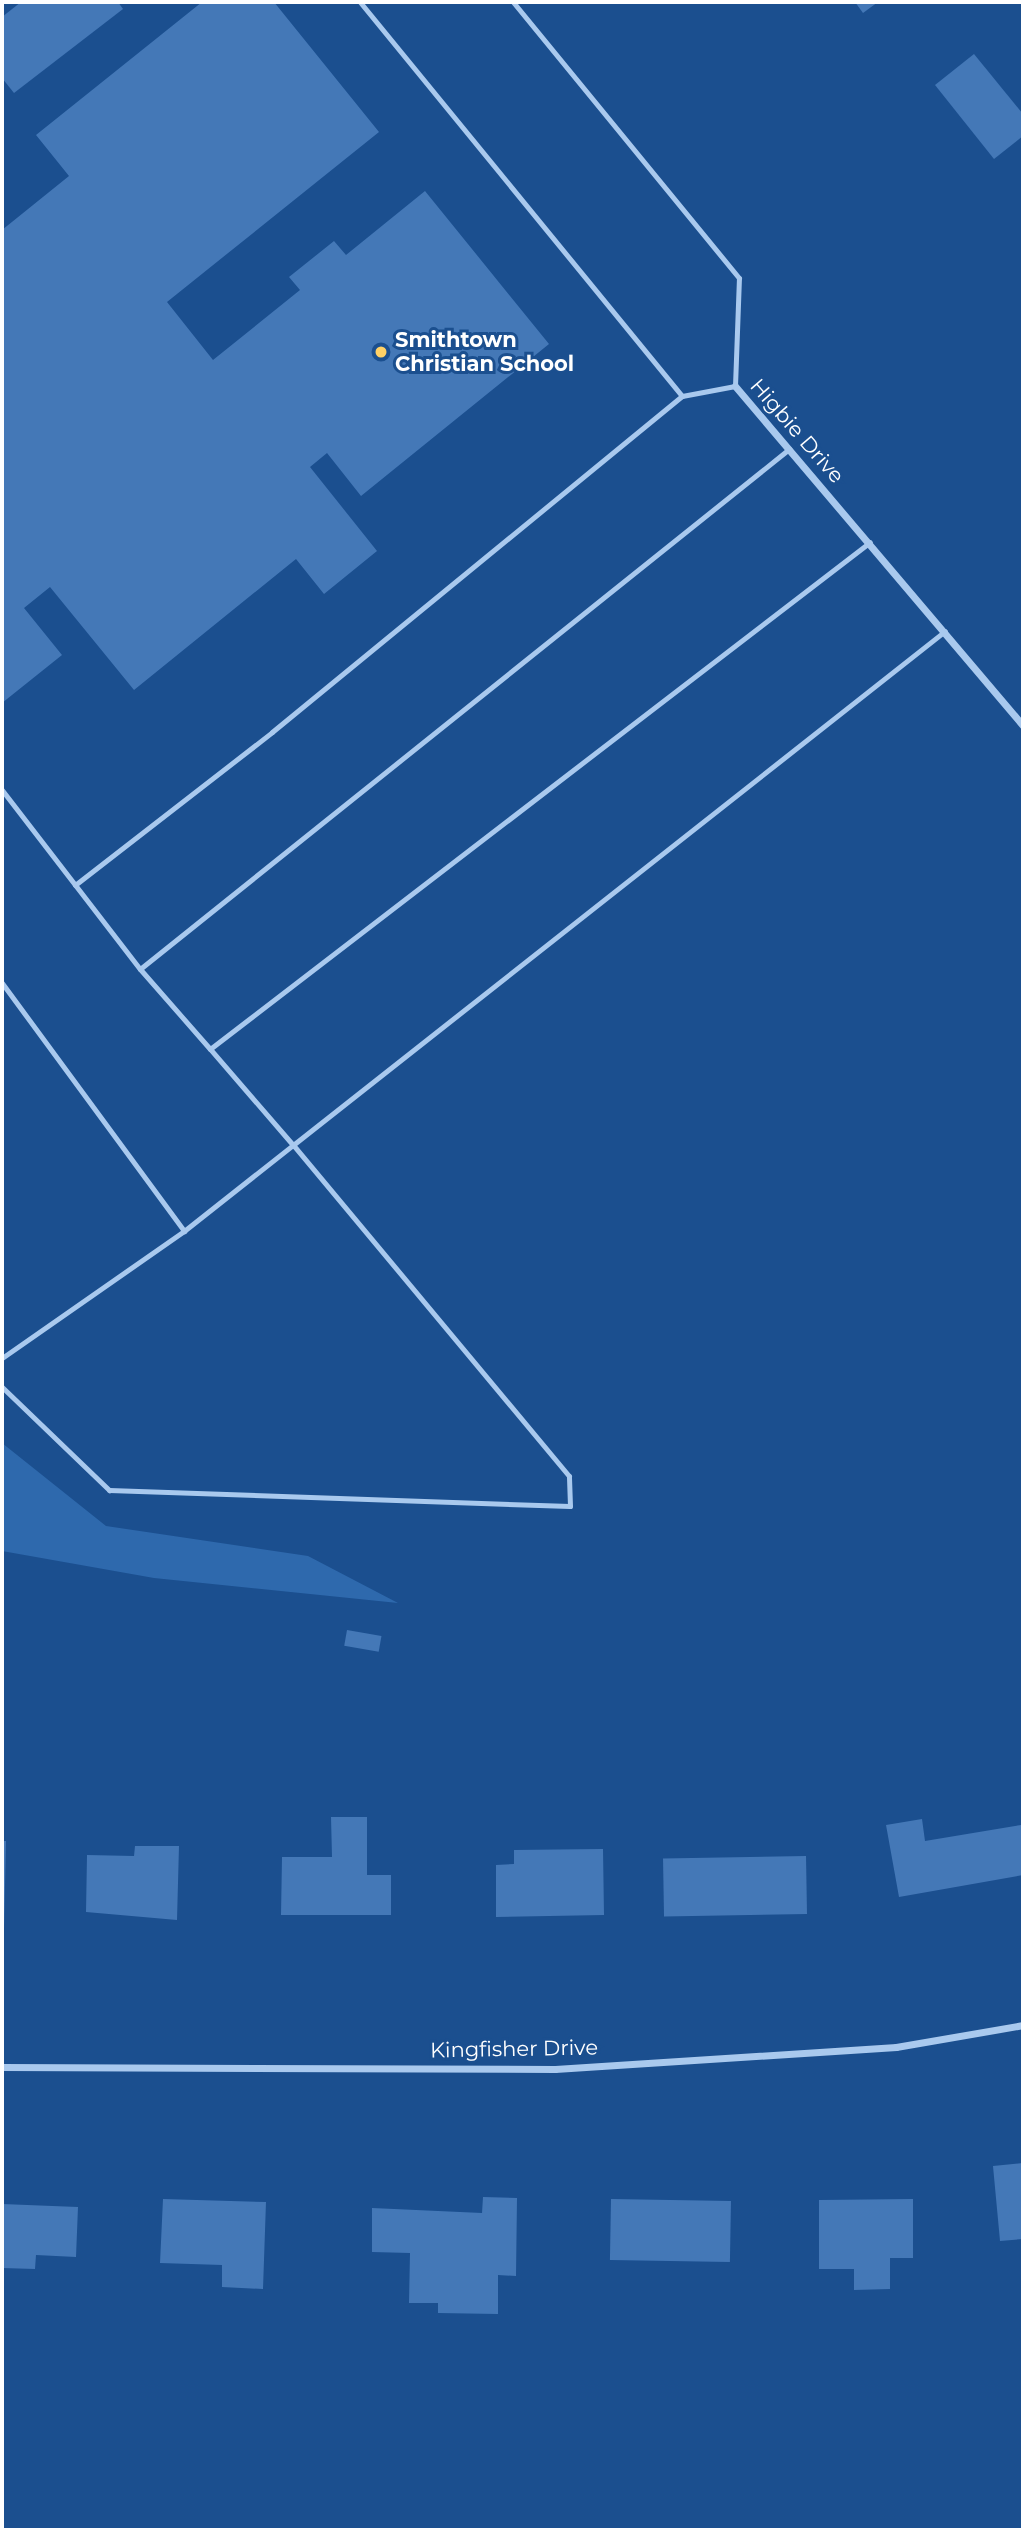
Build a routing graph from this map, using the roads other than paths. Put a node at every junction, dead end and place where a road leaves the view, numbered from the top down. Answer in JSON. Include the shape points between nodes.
{"nodes":[{"id":1,"x":360,"y":2,"type":"edge"},
{"id":2,"x":513,"y":2,"type":"edge"},
{"id":3,"x":734,"y":386,"type":"junction"},
{"id":4,"x":682,"y":396,"type":"junction"},
{"id":5,"x":789,"y":449,"type":"junction"},
{"id":6,"x":870,"y":542,"type":"junction"},
{"id":7,"x":945,"y":631,"type":"junction"},
{"id":8,"x":1023,"y":725,"type":"edge"},
{"id":9,"x":2,"y":790,"type":"edge"},
{"id":10,"x":75,"y":885,"type":"junction"},
{"id":11,"x":141,"y":969,"type":"junction"},
{"id":12,"x":2,"y":983,"type":"edge"},
{"id":13,"x":210,"y":1049,"type":"junction"},
{"id":14,"x":293,"y":1145,"type":"junction"},
{"id":15,"x":184,"y":1231,"type":"junction"},
{"id":16,"x":2,"y":1358,"type":"edge"},
{"id":17,"x":2,"y":1387,"type":"edge"},
{"id":18,"x":1023,"y":2025,"type":"edge"},
{"id":19,"x":2,"y":2067,"type":"edge"}],
"edges":[{"from":1,"to":4,"type":"lane"},
{"from":2,"to":3,"type":"lane","name":"Higbie Drive","via":[[738,278]]},
{"from":3,"to":4,"type":"lane"},
{"from":3,"to":5,"type":"street","name":"Higbie Drive"},
{"from":4,"to":10,"type":"lane"},
{"from":5,"to":6,"type":"street","name":"Higbie Drive"},
{"from":5,"to":11,"type":"lane"},
{"from":6,"to":7,"type":"street","name":"Higbie Drive"},
{"from":6,"to":13,"type":"lane"},
{"from":7,"to":8,"type":"street","name":"Higbie Drive"},
{"from":7,"to":14,"type":"lane"},
{"from":9,"to":10,"type":"lane"},
{"from":10,"to":11,"type":"lane"},
{"from":11,"to":13,"type":"lane"},
{"from":12,"to":15,"type":"lane"},
{"from":13,"to":14,"type":"lane"},
{"from":14,"to":15,"type":"lane"},
{"from":14,"to":17,"type":"lane","via":[[569,1476],[570,1506],[109,1490]]},
{"from":15,"to":16,"type":"lane"},
{"from":18,"to":19,"type":"street","name":"Kingfisher Drive","via":[[897,2046],[555,2069]]}]}
